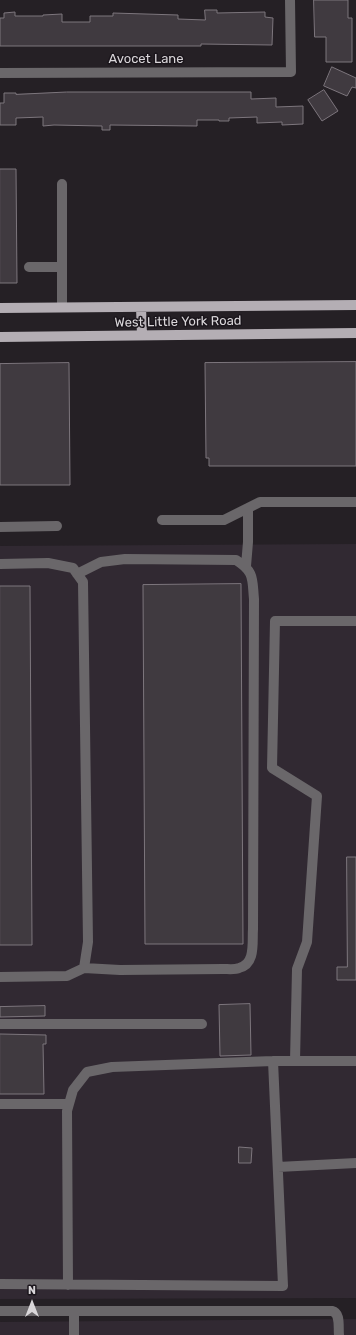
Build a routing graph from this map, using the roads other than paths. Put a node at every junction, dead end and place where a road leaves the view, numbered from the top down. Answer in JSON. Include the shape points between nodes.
{"nodes":[{"id":1,"x":290,"y":0,"type":"edge"},
{"id":2,"x":0,"y":73,"type":"edge"},
{"id":3,"x":62,"y":184,"type":"dead end"},
{"id":4,"x":29,"y":267,"type":"dead end"},
{"id":5,"x":62,"y":267,"type":"junction"},
{"id":6,"x":356,"y":305,"type":"edge"},
{"id":7,"x":62,"y":307,"type":"junction"},
{"id":8,"x":141,"y":307,"type":"junction"},
{"id":9,"x":0,"y":308,"type":"edge"},
{"id":10,"x":356,"y":333,"type":"edge"},
{"id":11,"x":142,"y":335,"type":"junction"},
{"id":12,"x":0,"y":337,"type":"edge"},
{"id":13,"x":356,"y":502,"type":"edge"},
{"id":14,"x":248,"y":508,"type":"junction"},
{"id":15,"x":162,"y":520,"type":"dead end"},
{"id":16,"x":57,"y":526,"type":"dead end"},
{"id":17,"x":0,"y":527,"type":"edge"},
{"id":18,"x":0,"y":564,"type":"edge"},
{"id":19,"x":246,"y":566,"type":"junction"},
{"id":20,"x":77,"y":574,"type":"junction"},
{"id":21,"x":356,"y":621,"type":"edge"},
{"id":22,"x":84,"y":968,"type":"junction"},
{"id":23,"x":0,"y":977,"type":"edge"},
{"id":24,"x":0,"y":1024,"type":"edge"},
{"id":25,"x":202,"y":1024,"type":"dead end"},
{"id":26,"x":273,"y":1061,"type":"junction"},
{"id":27,"x":295,"y":1061,"type":"junction"},
{"id":28,"x":356,"y":1061,"type":"edge"},
{"id":29,"x":0,"y":1104,"type":"edge"},
{"id":30,"x":69,"y":1104,"type":"junction"},
{"id":31,"x":356,"y":1163,"type":"edge"},
{"id":32,"x":278,"y":1167,"type":"junction"},
{"id":33,"x":0,"y":1284,"type":"edge"},
{"id":34,"x":68,"y":1284,"type":"junction"},
{"id":35,"x":0,"y":1311,"type":"edge"},
{"id":36,"x":74,"y":1311,"type":"junction"},
{"id":37,"x":74,"y":1335,"type":"edge"},
{"id":38,"x":338,"y":1335,"type":"edge"}],
"edges":[{"from":1,"to":2,"type":"street","name":"Avocet Lane","via":[[292,72]]},
{"from":3,"to":5,"type":"street"},
{"from":4,"to":5,"type":"street"},
{"from":5,"to":7,"type":"street"},
{"from":6,"to":8,"type":"main road","name":"West Little York Road"},
{"from":7,"to":8,"type":"main road","name":"West Little York Road"},
{"from":7,"to":9,"type":"main road","name":"West Little York Road"},
{"from":8,"to":11,"type":"main road"},
{"from":10,"to":11,"type":"main road","name":"West Little York Road"},
{"from":11,"to":12,"type":"main road","name":"West Little York Road"},
{"from":13,"to":14,"type":"street","via":[[260,502]]},
{"from":14,"to":15,"type":"street","via":[[224,520]]},
{"from":14,"to":19,"type":"street"},
{"from":16,"to":17,"type":"street"},
{"from":18,"to":20,"type":"street","via":[[48,563],[73,568]]},
{"from":19,"to":20,"type":"street","via":[[236,560],[124,559],[101,562]]},
{"from":19,"to":22,"type":"street","via":[[252,576],[254,599],[252,955],[248,963],[240,968]]},
{"from":20,"to":22,"type":"street","via":[[83,582],[88,942]]},
{"from":21,"to":27,"type":"street","via":[[276,621],[272,768],[316,796],[307,942],[297,969]]},
{"from":22,"to":23,"type":"street","via":[[67,976]]},
{"from":24,"to":25,"type":"street"},
{"from":26,"to":27,"type":"street"},
{"from":26,"to":30,"type":"street","via":[[112,1067],[87,1072],[73,1090]]},
{"from":26,"to":32,"type":"street"},
{"from":27,"to":28,"type":"street"},
{"from":29,"to":30,"type":"street"},
{"from":30,"to":34,"type":"street"},
{"from":31,"to":32,"type":"street"},
{"from":32,"to":34,"type":"street","via":[[283,1286]]},
{"from":33,"to":34,"type":"street"},
{"from":35,"to":36,"type":"street"},
{"from":36,"to":37,"type":"street"},
{"from":36,"to":38,"type":"street","via":[[332,1311],[338,1315]]}]}
